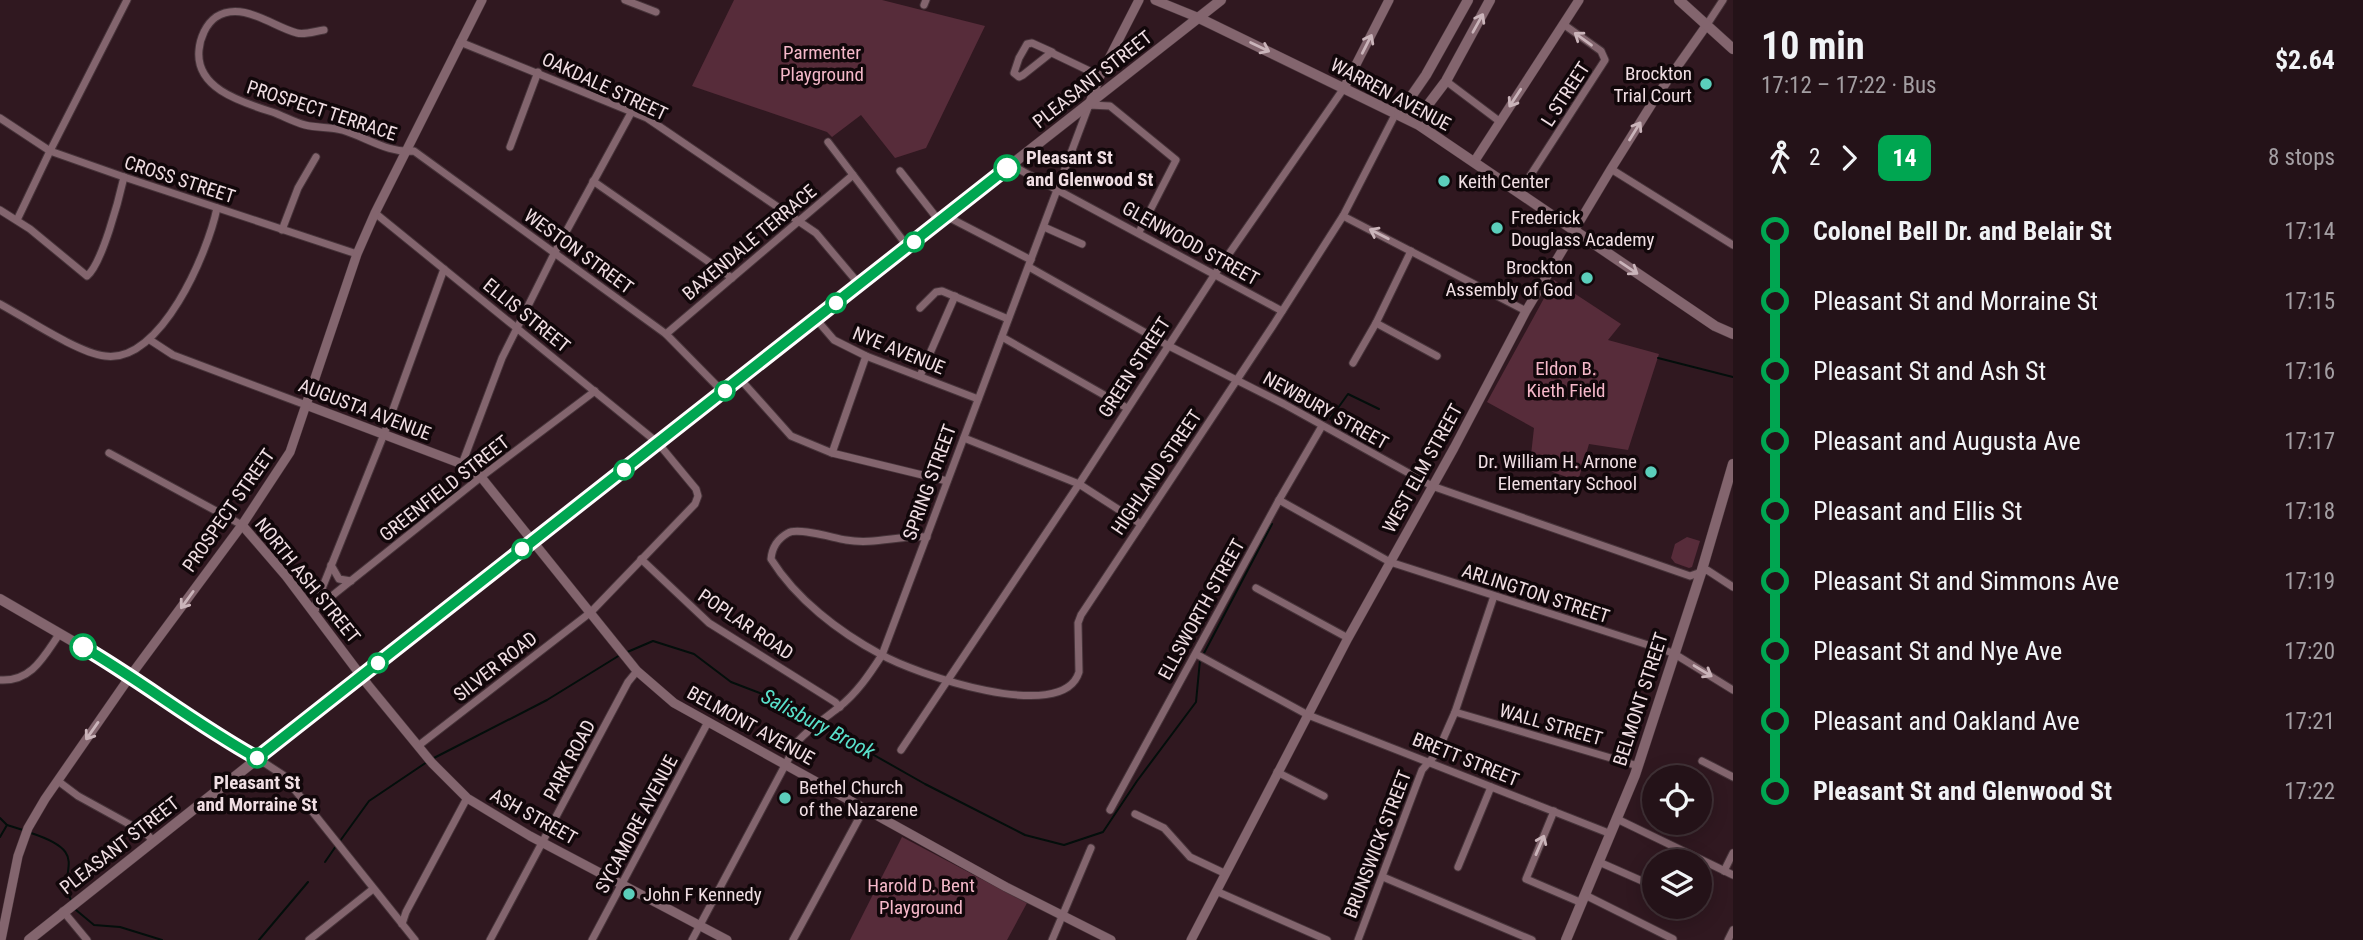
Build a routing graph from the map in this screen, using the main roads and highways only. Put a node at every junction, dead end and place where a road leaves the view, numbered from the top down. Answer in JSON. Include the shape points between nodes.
{"nodes":[{"id":1,"x":1221,"y":0,"type":"edge"},
{"id":2,"x":1468,"y":0,"type":"edge"},
{"id":3,"x":1490,"y":0,"type":"edge"},
{"id":4,"x":1679,"y":0,"type":"edge"},
{"id":5,"x":1199,"y":18,"type":"junction"},
{"id":6,"x":1733,"y":49,"type":"edge"},
{"id":7,"x":1426,"y":75,"type":"junction"},
{"id":8,"x":1444,"y":84,"type":"junction"},
{"id":9,"x":1397,"y":113,"type":"junction"},
{"id":10,"x":1416,"y":122,"type":"junction"},
{"id":11,"x":1733,"y":334,"type":"edge"},
{"id":12,"x":1733,"y":464,"type":"edge"},
{"id":13,"x":1728,"y":497,"type":"edge"},
{"id":14,"x":0,"y":599,"type":"edge"},
{"id":15,"x":257,"y":758,"type":"junction"},
{"id":16,"x":29,"y":940,"type":"edge"},
{"id":17,"x":1566,"y":940,"type":"edge"}],
"edges":[{"from":1,"to":5,"type":"main road","name":"PLEASANT STREET"},
{"from":2,"to":7,"type":"main road"},
{"from":8,"to":3,"type":"main road","one_way":true},
{"from":4,"to":6,"type":"main road"},
{"from":5,"to":9,"type":"main road","name":"WARREN AVENUE","one_way":true},
{"from":5,"to":15,"type":"main road","name":"PLEASANT STREET"},
{"from":7,"to":8,"type":"main road"},
{"from":7,"to":9,"type":"main road"},
{"from":8,"to":10,"type":"main road"},
{"from":9,"to":10,"type":"main road","name":"WARREN AVENUE"},
{"from":10,"to":11,"type":"main road","name":"WARREN AVENUE","one_way":true},
{"from":12,"to":13,"type":"main road","name":"BELMONT STREET"},
{"from":13,"to":17,"type":"main road","name":"BELMONT STREET","via":[[1638,765]]},
{"from":14,"to":15,"type":"main road","via":[[131,675]]},
{"from":15,"to":16,"type":"main road","name":"PLEASANT STREET"}]}
